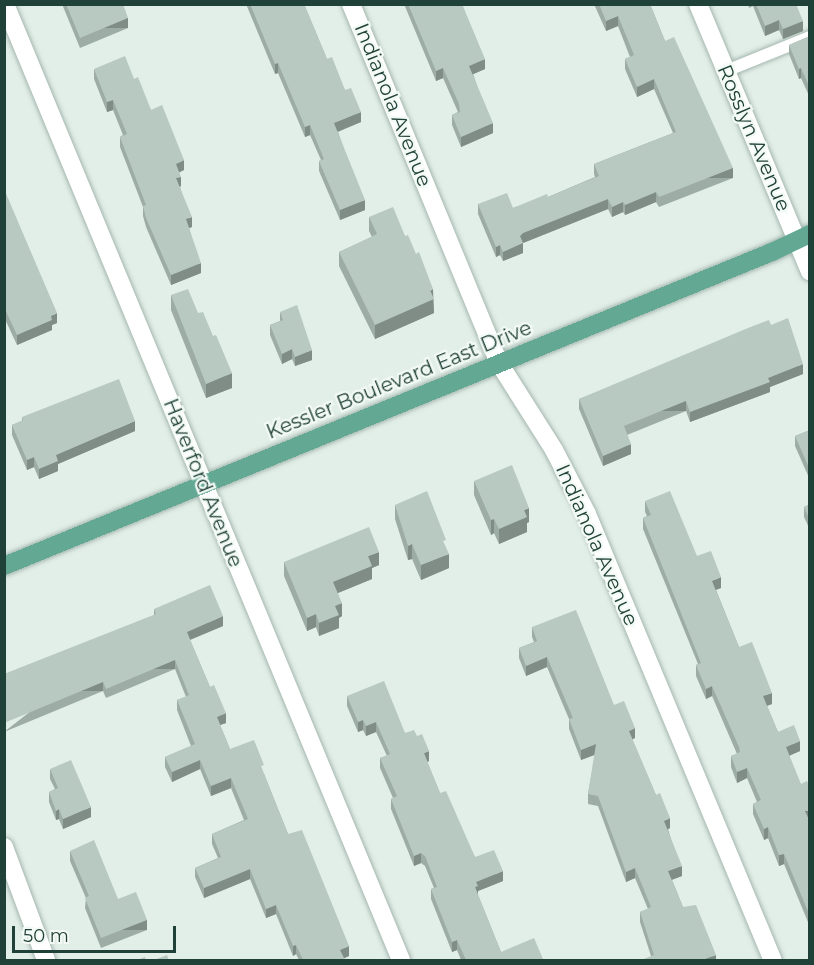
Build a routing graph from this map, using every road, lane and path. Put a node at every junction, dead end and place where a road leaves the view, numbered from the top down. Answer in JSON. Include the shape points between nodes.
{"nodes":[{"id":1,"x":5,"y":4,"type":"edge"},
{"id":2,"x":351,"y":4,"type":"edge"},
{"id":3,"x":699,"y":4,"type":"edge"},
{"id":4,"x":810,"y":37,"type":"edge"},
{"id":5,"x":726,"y":71,"type":"junction"},
{"id":6,"x":803,"y":237,"type":"edge"},
{"id":7,"x":810,"y":272,"type":"edge"},
{"id":8,"x":499,"y":363,"type":"junction"},
{"id":9,"x":203,"y":484,"type":"junction"},
{"id":10,"x":4,"y":566,"type":"edge"},
{"id":11,"x":4,"y":847,"type":"edge"},
{"id":12,"x":46,"y":960,"type":"edge"},
{"id":13,"x":401,"y":960,"type":"edge"},
{"id":14,"x":773,"y":960,"type":"edge"}],
"edges":[{"from":1,"to":9,"type":"street","name":"Haverford Avenue"},
{"from":2,"to":8,"type":"street","name":"Indianola Avenue"},
{"from":3,"to":5,"type":"street","name":"Rosslyn Avenue"},
{"from":4,"to":5,"type":"lane"},
{"from":5,"to":6,"type":"street","name":"Rosslyn Avenue"},
{"from":6,"to":7,"type":"street","name":"Rosslyn Avenue"},
{"from":6,"to":8,"type":"main road","name":"Kessler Boulevard East Drive"},
{"from":8,"to":9,"type":"main road","name":"Kessler Boulevard East Drive"},
{"from":8,"to":14,"type":"street","name":"Indianola Avenue","via":[[559,459],[587,514]]},
{"from":9,"to":10,"type":"main road","name":"Kessler Boulevard East Drive"},
{"from":9,"to":13,"type":"street","name":"Haverford Avenue"},
{"from":11,"to":12,"type":"street"}]}
